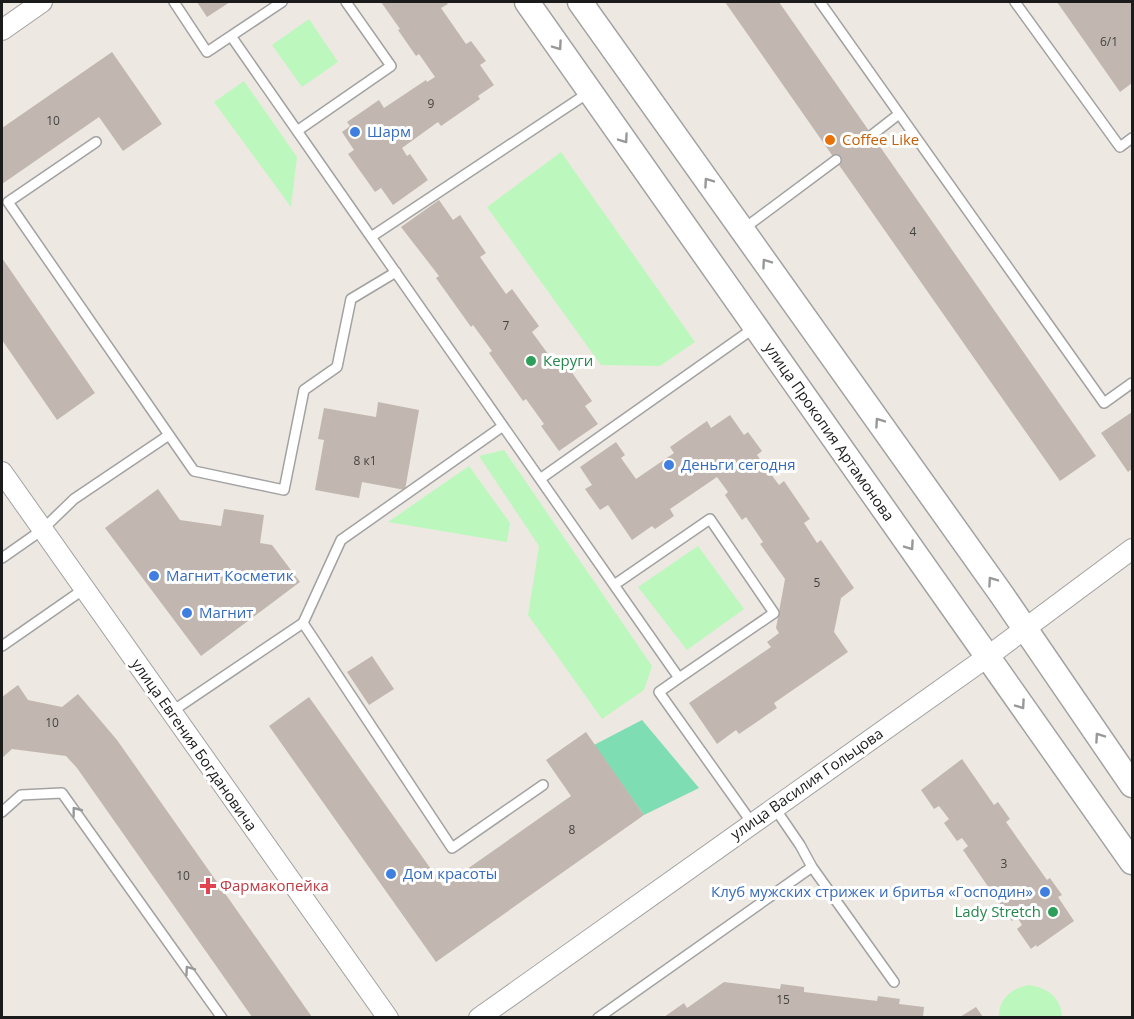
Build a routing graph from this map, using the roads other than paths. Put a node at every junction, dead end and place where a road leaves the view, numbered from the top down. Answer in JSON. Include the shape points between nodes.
{"nodes":[{"id":1,"x":42,"y":2,"type":"edge"},
{"id":2,"x":174,"y":2,"type":"edge"},
{"id":3,"x":282,"y":2,"type":"edge"},
{"id":4,"x":346,"y":2,"type":"edge"},
{"id":5,"x":527,"y":2,"type":"edge"},
{"id":6,"x":580,"y":2,"type":"edge"},
{"id":7,"x":820,"y":2,"type":"edge"},
{"id":8,"x":1014,"y":2,"type":"edge"},
{"id":9,"x":2,"y":30,"type":"edge"},
{"id":10,"x":231,"y":36,"type":"junction"},
{"id":11,"x":590,"y":91,"type":"junction"},
{"id":12,"x":899,"y":114,"type":"junction"},
{"id":13,"x":297,"y":130,"type":"junction"},
{"id":14,"x":872,"y":135,"type":"dead end"},
{"id":15,"x":1132,"y":138,"type":"edge"},
{"id":16,"x":96,"y":142,"type":"dead end"},
{"id":17,"x":836,"y":160,"type":"dead end"},
{"id":18,"x":742,"y":230,"type":"junction"},
{"id":19,"x":371,"y":237,"type":"junction"},
{"id":20,"x":396,"y":273,"type":"junction"},
{"id":21,"x":756,"y":326,"type":"junction"},
{"id":22,"x":1132,"y":383,"type":"edge"},
{"id":23,"x":503,"y":426,"type":"junction"},
{"id":24,"x":169,"y":435,"type":"junction"},
{"id":25,"x":2,"y":472,"type":"edge"},
{"id":26,"x":540,"y":479,"type":"junction"},
{"id":27,"x":42,"y":530,"type":"junction"},
{"id":28,"x":1132,"y":549,"type":"edge"},
{"id":29,"x":2,"y":558,"type":"edge"},
{"id":30,"x":614,"y":585,"type":"junction"},
{"id":31,"x":84,"y":589,"type":"junction"},
{"id":32,"x":303,"y":623,"type":"junction"},
{"id":33,"x":1026,"y":629,"type":"junction"},
{"id":34,"x":2,"y":646,"type":"edge"},
{"id":35,"x":987,"y":657,"type":"junction"},
{"id":36,"x":679,"y":678,"type":"junction"},
{"id":37,"x":171,"y":712,"type":"junction"},
{"id":38,"x":543,"y":785,"type":"dead end"},
{"id":39,"x":1132,"y":785,"type":"edge"},
{"id":40,"x":774,"y":807,"type":"junction"},
{"id":41,"x":2,"y":812,"type":"edge"},
{"id":42,"x":752,"y":823,"type":"junction"},
{"id":43,"x":1132,"y":862,"type":"edge"},
{"id":44,"x":812,"y":867,"type":"junction"},
{"id":45,"x":894,"y":981,"type":"dead end"},
{"id":46,"x":484,"y":1016,"type":"edge"},
{"id":47,"x":222,"y":1017,"type":"edge"},
{"id":48,"x":388,"y":1017,"type":"edge"},
{"id":49,"x":598,"y":1017,"type":"edge"}],
"edges":[{"from":1,"to":9,"type":"street"},
{"from":2,"to":10,"type":"lane","via":[[207,52]]},
{"from":3,"to":10,"type":"lane"},
{"from":4,"to":13,"type":"lane","via":[[391,66]]},
{"from":5,"to":11,"type":"street","name":"улица Прокопия Артамонова","one_way":true},
{"from":18,"to":6,"type":"street","one_way":true},
{"from":7,"to":12,"type":"lane"},
{"from":8,"to":15,"type":"lane","via":[[1120,147]]},
{"from":10,"to":13,"type":"lane"},
{"from":11,"to":19,"type":"lane"},
{"from":11,"to":21,"type":"street","name":"улица Прокопия Артамонова","one_way":true},
{"from":12,"to":14,"type":"lane"},
{"from":12,"to":22,"type":"lane","via":[[1104,404]]},
{"from":13,"to":19,"type":"lane"},
{"from":16,"to":24,"type":"lane","via":[[8,202]]},
{"from":17,"to":18,"type":"lane"},
{"from":33,"to":18,"type":"street","one_way":true},
{"from":19,"to":20,"type":"lane"},
{"from":20,"to":23,"type":"lane"},
{"from":20,"to":24,"type":"lane","via":[[351,299],[337,367],[304,390],[284,490],[194,471]]},
{"from":21,"to":26,"type":"lane"},
{"from":21,"to":35,"type":"street","name":"улица Прокопия Артамонова","one_way":true},
{"from":23,"to":26,"type":"lane"},
{"from":23,"to":32,"type":"lane","via":[[341,540]]},
{"from":24,"to":27,"type":"lane","via":[[74,499]]},
{"from":25,"to":27,"type":"street","name":"улица Евгения Богдановича"},
{"from":26,"to":30,"type":"lane"},
{"from":27,"to":29,"type":"lane"},
{"from":27,"to":31,"type":"street","name":"улица Евгения Богдановича"},
{"from":28,"to":33,"type":"street","name":"улица Василия Гольцова"},
{"from":30,"to":36,"type":"lane"},
{"from":30,"to":36,"type":"lane","via":[[710,519],[774,613]]},
{"from":31,"to":34,"type":"lane"},
{"from":31,"to":37,"type":"street","name":"улица Евгения Богдановича"},
{"from":32,"to":37,"type":"lane"},
{"from":32,"to":38,"type":"lane","via":[[452,848]]},
{"from":33,"to":35,"type":"street","name":"улица Василия Гольцова"},
{"from":39,"to":33,"type":"street","one_way":true},
{"from":35,"to":40,"type":"street","name":"улица Василия Гольцова"},
{"from":35,"to":43,"type":"street","name":"улица Прокопия Артамонова","one_way":true},
{"from":36,"to":42,"type":"lane","via":[[659,692]]},
{"from":37,"to":48,"type":"street","name":"улица Евгения Богдановича"},
{"from":40,"to":42,"type":"street","name":"улица Василия Гольцова"},
{"from":40,"to":44,"type":"lane"},
{"from":47,"to":41,"type":"lane","one_way":true,"via":[[62,793],[21,795]]},
{"from":42,"to":46,"type":"street","name":"улица Василия Гольцова"},
{"from":44,"to":45,"type":"lane"},
{"from":44,"to":49,"type":"lane"}]}
